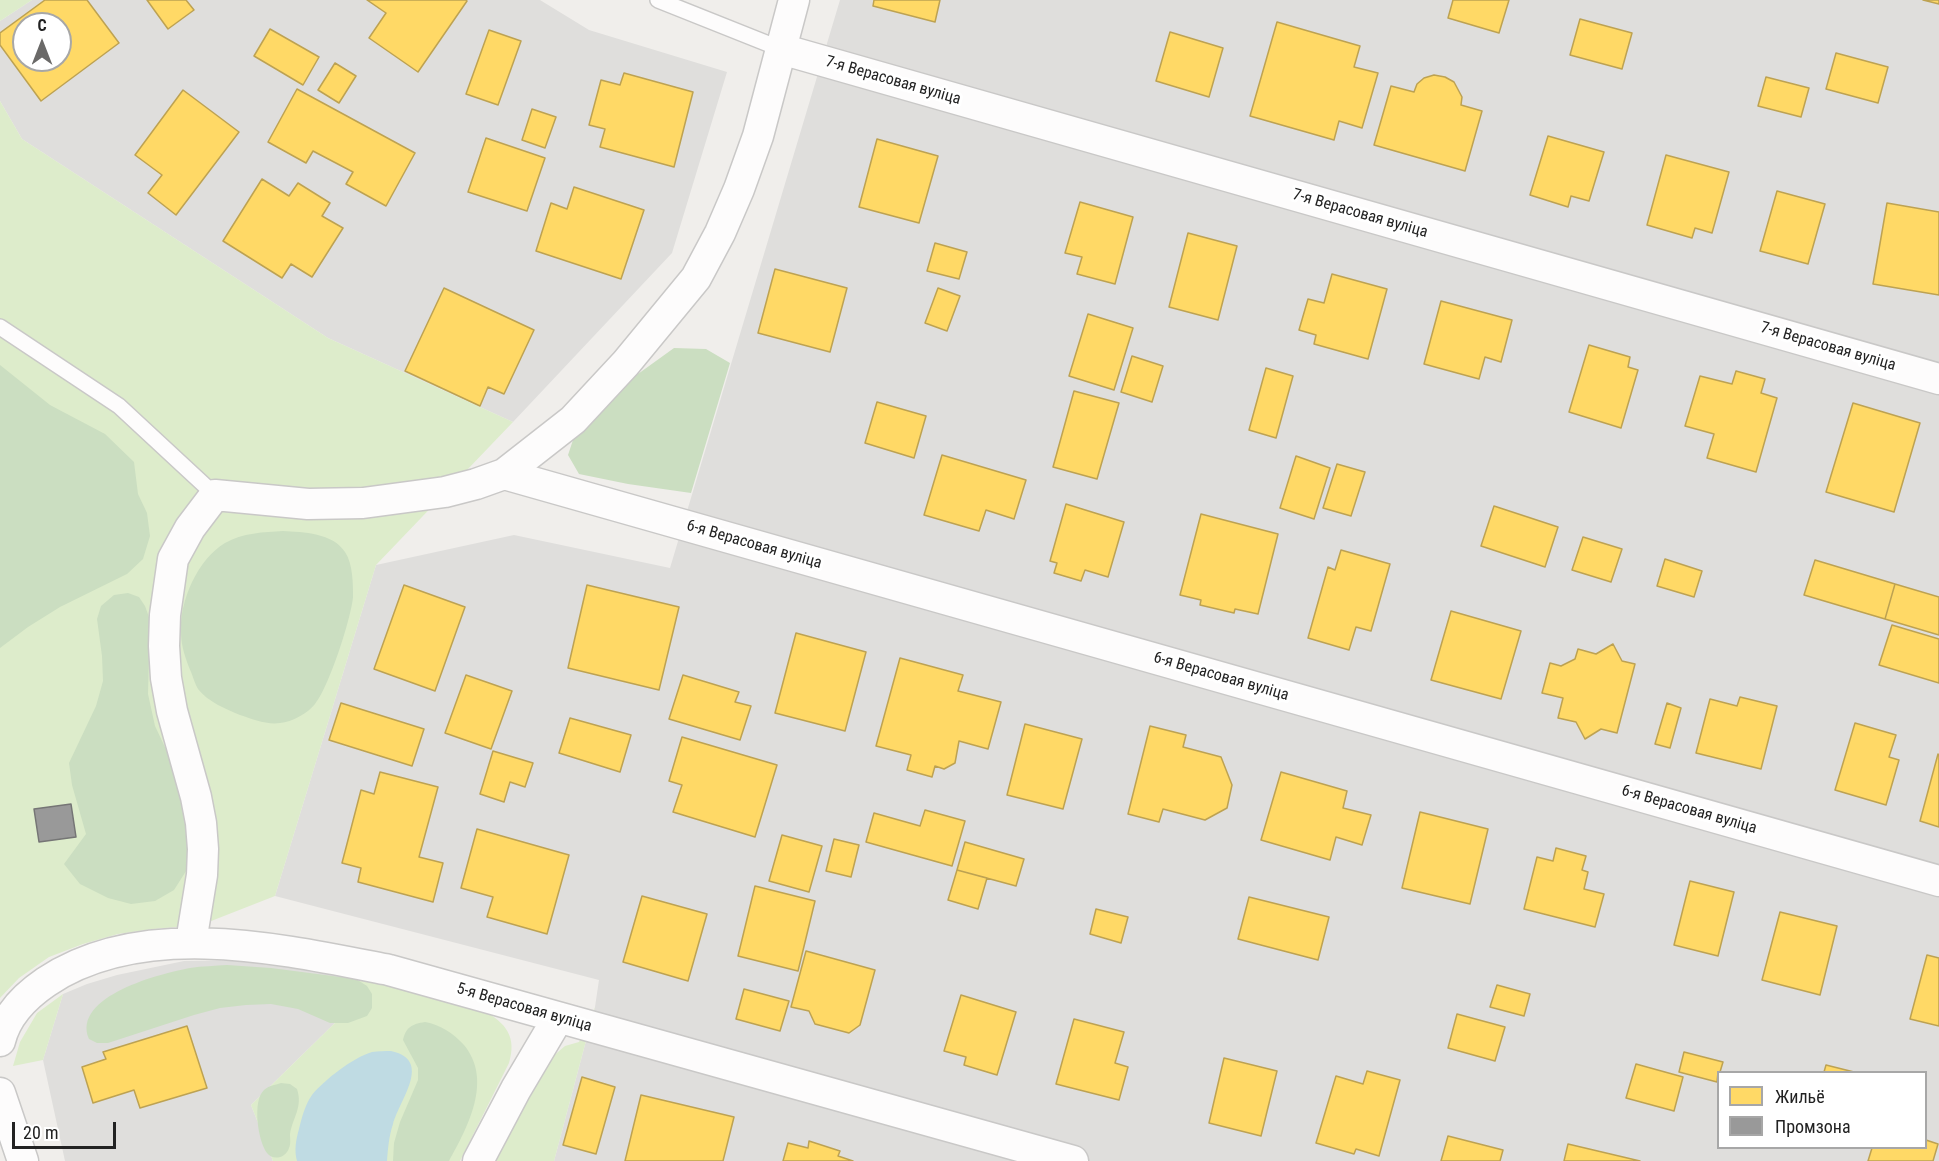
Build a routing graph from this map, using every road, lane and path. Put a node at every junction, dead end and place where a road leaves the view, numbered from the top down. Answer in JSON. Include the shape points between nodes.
{"nodes":[{"id":1,"x":658,"y":0,"type":"edge"},
{"id":2,"x":794,"y":0,"type":"edge"},
{"id":3,"x":781,"y":49,"type":"junction"},
{"id":4,"x":0,"y":327,"type":"edge"},
{"id":5,"x":1939,"y":379,"type":"edge"},
{"id":6,"x":504,"y":474,"type":"junction"},
{"id":7,"x":215,"y":495,"type":"junction"},
{"id":8,"x":1939,"y":881,"type":"edge"},
{"id":9,"x":191,"y":942,"type":"junction"},
{"id":10,"x":558,"y":1018,"type":"junction"},
{"id":11,"x":0,"y":1041,"type":"edge"},
{"id":12,"x":0,"y":1093,"type":"edge"},
{"id":13,"x":23,"y":1161,"type":"edge"},
{"id":14,"x":478,"y":1161,"type":"edge"},
{"id":15,"x":1074,"y":1161,"type":"edge"}],
"edges":[{"from":1,"to":3,"type":"lane"},
{"from":2,"to":3,"type":"street"},
{"from":3,"to":5,"type":"street","name":"7-я Верасовая вуліца"},
{"from":3,"to":6,"type":"street","via":[[739,189],[696,278],[573,420]]},
{"from":4,"to":7,"type":"lane","via":[[119,406]]},
{"from":6,"to":7,"type":"street","via":[[445,492],[363,503],[308,504]]},
{"from":6,"to":8,"type":"street","name":"6-я Верасовая вуліца"},
{"from":7,"to":9,"type":"street","via":[[173,559],[165,615],[166,678],[202,832],[202,875]]},
{"from":9,"to":10,"type":"street","name":"5-я Верасовая вуліца","via":[[248,946],[388,970]]},
{"from":9,"to":11,"type":"street","name":"5-я Верасовая вуліца","via":[[117,950],[65,969],[28,994],[3,1026]]},
{"from":10,"to":14,"type":"street"},
{"from":10,"to":15,"type":"street","name":"5-я Верасовая вуліца"},
{"from":12,"to":13,"type":"street"}]}
